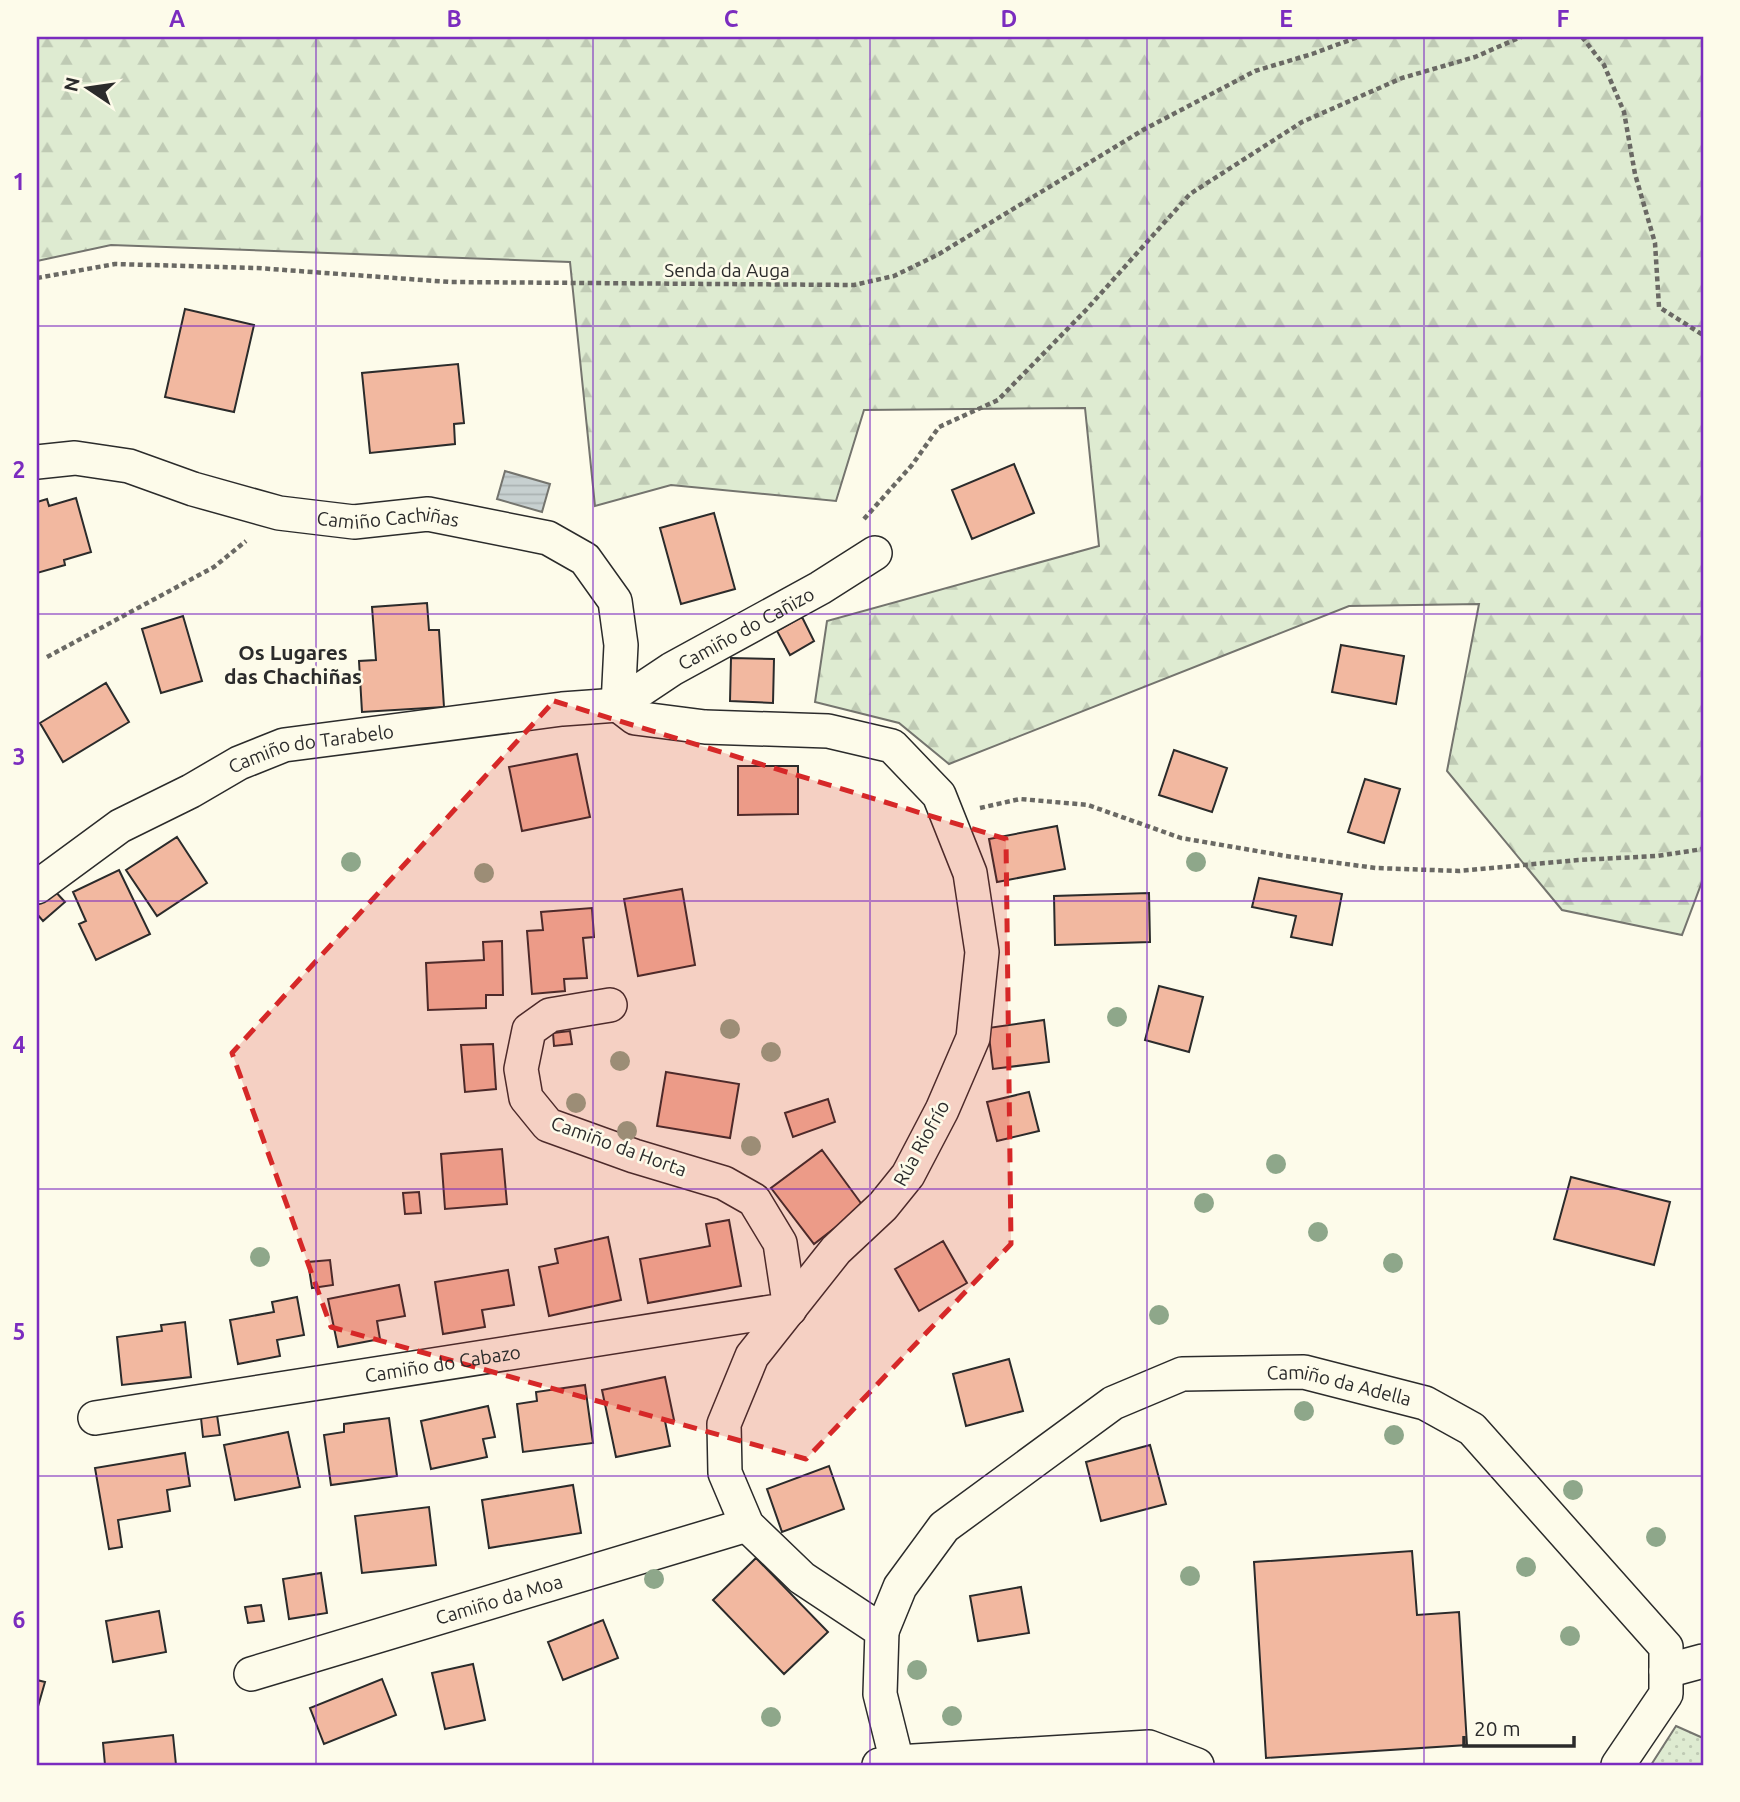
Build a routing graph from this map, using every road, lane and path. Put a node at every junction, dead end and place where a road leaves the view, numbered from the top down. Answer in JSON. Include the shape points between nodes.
{"nodes":[{"id":1,"x":1358,"y":37,"type":"edge"},
{"id":2,"x":1521,"y":37,"type":"edge"},
{"id":3,"x":1582,"y":37,"type":"edge"},
{"id":4,"x":37,"y":278,"type":"edge"},
{"id":5,"x":1703,"y":335,"type":"edge"},
{"id":6,"x":37,"y":462,"type":"edge"},
{"id":7,"x":279,"y":513,"type":"junction"},
{"id":8,"x":863,"y":520,"type":"dead end"},
{"id":9,"x":876,"y":554,"type":"dead end"},
{"id":10,"x":47,"y":657,"type":"dead end"},
{"id":11,"x":618,"y":705,"type":"junction"},
{"id":12,"x":947,"y":815,"type":"junction"},
{"id":13,"x":1703,"y":849,"type":"edge"},
{"id":14,"x":37,"y":887,"type":"edge"},
{"id":15,"x":610,"y":1005,"type":"dead end"},
{"id":16,"x":790,"y":1309,"type":"junction"},
{"id":17,"x":95,"y":1418,"type":"dead end"},
{"id":18,"x":747,"y":1525,"type":"junction"},
{"id":19,"x":882,"y":1632,"type":"junction"},
{"id":20,"x":1703,"y":1661,"type":"edge"},
{"id":21,"x":1666,"y":1671,"type":"junction"},
{"id":22,"x":251,"y":1674,"type":"dead end"},
{"id":23,"x":888,"y":1764,"type":"edge"},
{"id":24,"x":1197,"y":1765,"type":"edge"},
{"id":25,"x":1618,"y":1765,"type":"edge"}],
"edges":[{"from":1,"to":4,"type":"path","name":"Senda da Auga","via":[[1255,71],[1143,130],[939,254],[894,276],[854,285],[450,282],[257,268],[115,264]]},
{"from":2,"to":8,"type":"path","via":[[1475,57],[1402,78],[1302,122],[1190,194],[999,400],[939,427]]},
{"from":3,"to":5,"type":"path","via":[[1604,65],[1625,112],[1635,174],[1655,243],[1659,307]]},
{"from":6,"to":7,"type":"street","name":"Camiño Cachiñas","via":[[75,458],[129,466]]},
{"from":7,"to":10,"type":"path","via":[[214,567]]},
{"from":7,"to":11,"type":"street","name":"Camiño Cachiñas","via":[[354,522],[428,514],[548,538],[585,559],[615,601],[621,645]]},
{"from":9,"to":11,"type":"street","name":"Camiño do Cañizo","via":[[672,669]]},
{"from":11,"to":12,"type":"street","name":"Rúa Riofrío","via":[[635,718],[705,727],[828,731],[892,746],[939,795]]},
{"from":11,"to":14,"type":"street","name":"Camiño do Tarabelo","via":[[284,745],[239,763],[120,826]]},
{"from":12,"to":13,"type":"path","via":[[1020,799],[1088,806],[1181,838],[1376,868],[1459,871]]},
{"from":12,"to":16,"type":"street","name":"Rúa Riofrío","via":[[970,873],[982,952],[973,1038],[908,1175],[836,1250]]},
{"from":15,"to":16,"type":"street","name":"Camiño da Horta","via":[[550,1015],[529,1030],[521,1069],[526,1098],[548,1125],[724,1183],[754,1200],[780,1243]]},
{"from":16,"to":17,"type":"street","name":"Camiño do Cabazo"},
{"from":16,"to":18,"type":"street","name":"Rúa Riofrío","via":[[752,1356],[724,1424],[725,1473]]},
{"from":18,"to":19,"type":"street","name":"Rúa Riofrío","via":[[802,1578]]},
{"from":18,"to":22,"type":"street","name":"Camiño da Moa"},
{"from":19,"to":21,"type":"street","name":"Camiño da Adella","via":[[900,1587],[944,1527],[1113,1403],[1182,1374],[1304,1372],[1424,1403],[1472,1429],[1666,1647]]},
{"from":19,"to":23,"type":"street","via":[[880,1694]]},
{"from":20,"to":21,"type":"street"},
{"from":21,"to":25,"type":"street","name":"Camiño da Adella","via":[[1666,1694]]},
{"from":23,"to":24,"type":"street","via":[[1149,1747]]}]}
